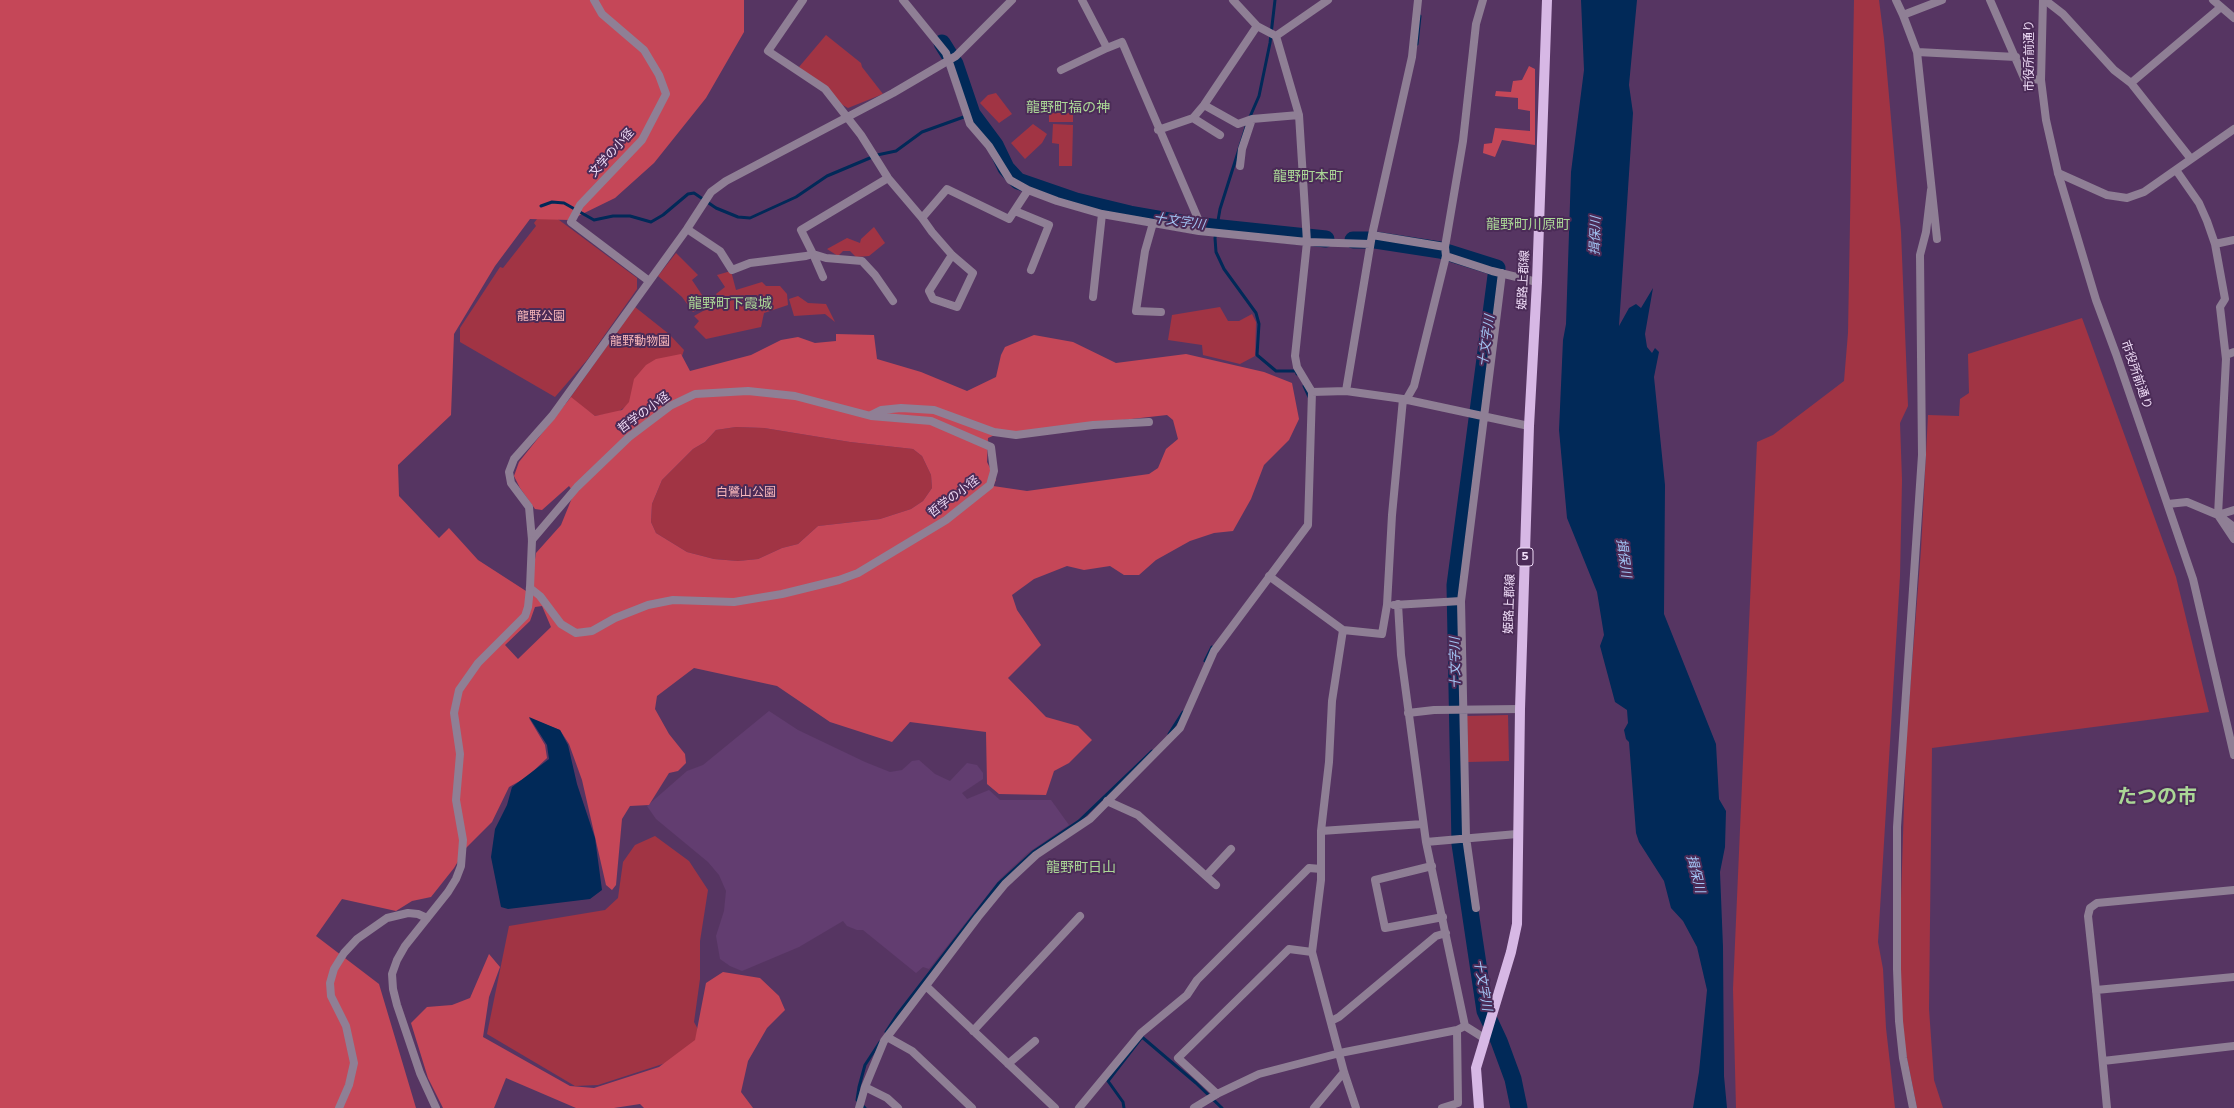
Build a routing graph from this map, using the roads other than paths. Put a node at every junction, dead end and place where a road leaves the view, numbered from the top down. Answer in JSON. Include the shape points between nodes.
{"nodes":[{"id":1,"x":594,"y":0,"type":"edge"},
{"id":2,"x":803,"y":0,"type":"edge"},
{"id":3,"x":903,"y":0,"type":"edge"},
{"id":4,"x":1012,"y":0,"type":"edge"},
{"id":5,"x":1082,"y":0,"type":"edge"},
{"id":6,"x":1233,"y":0,"type":"edge"},
{"id":7,"x":1328,"y":0,"type":"edge"},
{"id":8,"x":1418,"y":0,"type":"edge"},
{"id":9,"x":1483,"y":0,"type":"edge"},
{"id":10,"x":1547,"y":0,"type":"edge"},
{"id":11,"x":1896,"y":0,"type":"edge"},
{"id":12,"x":1942,"y":0,"type":"edge"},
{"id":13,"x":1990,"y":0,"type":"edge"},
{"id":14,"x":2044,"y":0,"type":"edge"},
{"id":15,"x":2213,"y":0,"type":"edge"},
{"id":16,"x":2220,"y":7,"type":"junction"},
{"id":17,"x":1903,"y":15,"type":"junction"},
{"id":18,"x":2234,"y":18,"type":"edge"},
{"id":19,"x":1257,"y":26,"type":"junction"},
{"id":20,"x":1276,"y":36,"type":"junction"},
{"id":21,"x":1107,"y":48,"type":"junction"},
{"id":22,"x":1917,"y":52,"type":"junction"},
{"id":23,"x":2016,"y":57,"type":"junction"},
{"id":24,"x":948,"y":61,"type":"junction"},
{"id":25,"x":1061,"y":70,"type":"dead end"},
{"id":26,"x":2041,"y":80,"type":"junction"},
{"id":27,"x":2131,"y":83,"type":"junction"},
{"id":28,"x":1204,"y":105,"type":"junction"},
{"id":29,"x":1299,"y":115,"type":"junction"},
{"id":30,"x":847,"y":116,"type":"junction"},
{"id":31,"x":1193,"y":118,"type":"junction"},
{"id":32,"x":1252,"y":119,"type":"junction"},
{"id":33,"x":2234,"y":129,"type":"edge"},
{"id":34,"x":1158,"y":130,"type":"junction"},
{"id":35,"x":1220,"y":135,"type":"dead end"},
{"id":36,"x":2191,"y":159,"type":"junction"},
{"id":37,"x":1240,"y":166,"type":"dead end"},
{"id":38,"x":2176,"y":170,"type":"junction"},
{"id":39,"x":2058,"y":173,"type":"junction"},
{"id":40,"x":888,"y":178,"type":"junction"},
{"id":41,"x":1028,"y":190,"type":"junction"},
{"id":42,"x":1931,"y":190,"type":"junction"},
{"id":43,"x":1015,"y":211,"type":"junction"},
{"id":44,"x":1102,"y":214,"type":"junction"},
{"id":45,"x":922,"y":218,"type":"junction"},
{"id":46,"x":1153,"y":223,"type":"junction"},
{"id":47,"x":687,"y":229,"type":"junction"},
{"id":48,"x":1199,"y":231,"type":"junction"},
{"id":49,"x":1372,"y":235,"type":"junction"},
{"id":50,"x":1937,"y":239,"type":"dead end"},
{"id":51,"x":2234,"y":240,"type":"edge"},
{"id":52,"x":1307,"y":242,"type":"junction"},
{"id":53,"x":1370,"y":244,"type":"junction"},
{"id":54,"x":2215,"y":244,"type":"junction"},
{"id":55,"x":1445,"y":246,"type":"junction"},
{"id":56,"x":813,"y":254,"type":"junction"},
{"id":57,"x":952,"y":255,"type":"junction"},
{"id":58,"x":1446,"y":256,"type":"junction"},
{"id":59,"x":1031,"y":270,"type":"dead end"},
{"id":60,"x":1502,"y":273,"type":"junction"},
{"id":61,"x":823,"y":278,"type":"dead end"},
{"id":62,"x":649,"y":281,"type":"junction"},
{"id":63,"x":1537,"y":282,"type":"junction"},
{"id":64,"x":1093,"y":297,"type":"dead end"},
{"id":65,"x":893,"y":301,"type":"dead end"},
{"id":66,"x":1161,"y":312,"type":"dead end"},
{"id":67,"x":2234,"y":352,"type":"edge"},
{"id":68,"x":2226,"y":357,"type":"junction"},
{"id":69,"x":2234,"y":363,"type":"edge"},
{"id":70,"x":1346,"y":391,"type":"junction"},
{"id":71,"x":1312,"y":392,"type":"junction"},
{"id":72,"x":1404,"y":399,"type":"junction"},
{"id":73,"x":1483,"y":415,"type":"junction"},
{"id":74,"x":870,"y":416,"type":"junction"},
{"id":75,"x":1149,"y":422,"type":"dead end"},
{"id":76,"x":1529,"y":426,"type":"junction"},
{"id":77,"x":2168,"y":504,"type":"junction"},
{"id":78,"x":2234,"y":510,"type":"edge"},
{"id":79,"x":2218,"y":515,"type":"junction"},
{"id":80,"x":2234,"y":527,"type":"edge"},
{"id":81,"x":2234,"y":539,"type":"edge"},
{"id":82,"x":532,"y":540,"type":"junction"},
{"id":83,"x":1269,"y":576,"type":"junction"},
{"id":84,"x":530,"y":588,"type":"junction"},
{"id":85,"x":1462,"y":601,"type":"junction"},
{"id":86,"x":1398,"y":604,"type":"junction"},
{"id":87,"x":1388,"y":605,"type":"junction"},
{"id":88,"x":1343,"y":630,"type":"junction"},
{"id":89,"x":1520,"y":709,"type":"junction"},
{"id":90,"x":1463,"y":711,"type":"junction"},
{"id":91,"x":1408,"y":713,"type":"junction"},
{"id":92,"x":2234,"y":755,"type":"edge"},
{"id":93,"x":1107,"y":801,"type":"junction"},
{"id":94,"x":1423,"y":824,"type":"junction"},
{"id":95,"x":1320,"y":831,"type":"junction"},
{"id":96,"x":1517,"y":834,"type":"junction"},
{"id":97,"x":1465,"y":837,"type":"junction"},
{"id":98,"x":1426,"y":842,"type":"junction"},
{"id":99,"x":1231,"y":849,"type":"dead end"},
{"id":100,"x":1432,"y":866,"type":"junction"},
{"id":101,"x":1321,"y":869,"type":"junction"},
{"id":102,"x":1206,"y":876,"type":"junction"},
{"id":103,"x":1216,"y":885,"type":"dead end"},
{"id":104,"x":2234,"y":890,"type":"edge"},
{"id":105,"x":1476,"y":908,"type":"dead end"},
{"id":106,"x":1080,"y":916,"type":"dead end"},
{"id":107,"x":1443,"y":917,"type":"junction"},
{"id":108,"x":427,"y":918,"type":"junction"},
{"id":109,"x":1446,"y":933,"type":"junction"},
{"id":110,"x":1312,"y":952,"type":"junction"},
{"id":111,"x":2234,"y":977,"type":"edge"},
{"id":112,"x":926,"y":986,"type":"junction"},
{"id":113,"x":2096,"y":990,"type":"junction"},
{"id":114,"x":1331,"y":1021,"type":"junction"},
{"id":115,"x":1465,"y":1026,"type":"junction"},
{"id":116,"x":1457,"y":1030,"type":"junction"},
{"id":117,"x":973,"y":1031,"type":"junction"},
{"id":118,"x":886,"y":1037,"type":"junction"},
{"id":119,"x":1484,"y":1038,"type":"junction"},
{"id":120,"x":1035,"y":1041,"type":"dead end"},
{"id":121,"x":2234,"y":1046,"type":"edge"},
{"id":122,"x":1340,"y":1053,"type":"junction"},
{"id":123,"x":2103,"y":1061,"type":"junction"},
{"id":124,"x":1008,"y":1064,"type":"junction"},
{"id":125,"x":1344,"y":1072,"type":"junction"},
{"id":126,"x":864,"y":1087,"type":"junction"},
{"id":127,"x":1217,"y":1094,"type":"junction"},
{"id":128,"x":1458,"y":1106,"type":"edge"},
{"id":129,"x":339,"y":1108,"type":"edge"},
{"id":130,"x":436,"y":1108,"type":"edge"},
{"id":131,"x":859,"y":1108,"type":"edge"},
{"id":132,"x":898,"y":1108,"type":"edge"},
{"id":133,"x":972,"y":1108,"type":"edge"},
{"id":134,"x":1055,"y":1108,"type":"edge"},
{"id":135,"x":1079,"y":1108,"type":"edge"},
{"id":136,"x":1194,"y":1108,"type":"edge"},
{"id":137,"x":1314,"y":1108,"type":"edge"},
{"id":138,"x":1356,"y":1108,"type":"edge"},
{"id":139,"x":1442,"y":1108,"type":"edge"},
{"id":140,"x":1479,"y":1108,"type":"edge"},
{"id":141,"x":1913,"y":1108,"type":"edge"},
{"id":142,"x":2107,"y":1108,"type":"edge"}],
"edges":[{"from":1,"to":62,"type":"street","name":"文学の小径","via":[[602,14],[644,50],[659,75],[666,94],[642,140],[580,205],[571,222]]},
{"from":2,"to":30,"type":"street","via":[[768,51],[824,88]]},
{"from":3,"to":24,"type":"street","via":[[946,53]]},
{"from":4,"to":24,"type":"street"},
{"from":5,"to":21,"type":"street"},
{"from":6,"to":19,"type":"street"},
{"from":7,"to":20,"type":"street"},
{"from":8,"to":49,"type":"street","via":[[1412,57]]},
{"from":9,"to":55,"type":"street","via":[[1476,24],[1463,141]]},
{"from":10,"to":63,"type":"main road","name":"姫路上郡線","number":"5"},
{"from":11,"to":17,"type":"street"},
{"from":12,"to":17,"type":"street"},
{"from":13,"to":23,"type":"street"},
{"from":14,"to":26,"type":"street","name":"市役所前通り"},
{"from":14,"to":27,"type":"street","via":[[2063,14],[2114,70]]},
{"from":15,"to":16,"type":"street"},
{"from":16,"to":18,"type":"street"},
{"from":16,"to":27,"type":"street"},
{"from":17,"to":22,"type":"street"},
{"from":19,"to":20,"type":"street"},
{"from":19,"to":28,"type":"street"},
{"from":20,"to":29,"type":"street"},
{"from":21,"to":25,"type":"street"},
{"from":21,"to":34,"type":"street","via":[[1122,42]]},
{"from":22,"to":23,"type":"street"},
{"from":22,"to":42,"type":"street"},
{"from":23,"to":26,"type":"street","via":[[2024,78]]},
{"from":24,"to":30,"type":"street"},
{"from":24,"to":41,"type":"street","via":[[970,124],[989,146],[1010,180]]},
{"from":26,"to":39,"type":"street","name":"市役所前通り","via":[[2046,120]]},
{"from":27,"to":36,"type":"street"},
{"from":28,"to":31,"type":"street"},
{"from":28,"to":32,"type":"street","via":[[1238,124]]},
{"from":29,"to":32,"type":"street"},
{"from":29,"to":52,"type":"street"},
{"from":30,"to":40,"type":"street"},
{"from":30,"to":47,"type":"street","via":[[716,188]]},
{"from":31,"to":34,"type":"street"},
{"from":31,"to":35,"type":"street"},
{"from":32,"to":37,"type":"street","via":[[1242,149]]},
{"from":33,"to":36,"type":"street"},
{"from":34,"to":48,"type":"street","via":[[1199,221]]},
{"from":36,"to":38,"type":"street"},
{"from":38,"to":39,"type":"street","via":[[2144,192],[2127,198],[2107,195]]},
{"from":38,"to":54,"type":"street","via":[[2199,203]]},
{"from":39,"to":77,"type":"street","name":"市役所前通り","via":[[2096,300]]},
{"from":40,"to":45,"type":"street"},
{"from":40,"to":56,"type":"street","via":[[801,230]]},
{"from":41,"to":43,"type":"street"},
{"from":41,"to":44,"type":"street"},
{"from":42,"to":50,"type":"street"},
{"from":42,"to":141,"type":"street","via":[[1926,232],[1920,255],[1922,455],[1897,827],[1896,969],[1903,1058]]},
{"from":43,"to":45,"type":"street","via":[[1009,219],[948,189]]},
{"from":43,"to":59,"type":"street","via":[[1049,225]]},
{"from":44,"to":46,"type":"street"},
{"from":44,"to":64,"type":"street"},
{"from":45,"to":57,"type":"street"},
{"from":46,"to":48,"type":"street"},
{"from":46,"to":66,"type":"street","via":[[1145,251],[1136,311]]},
{"from":47,"to":56,"type":"street","via":[[720,251],[732,270],[750,263]]},
{"from":47,"to":62,"type":"street"},
{"from":48,"to":52,"type":"street"},
{"from":49,"to":53,"type":"street"},
{"from":49,"to":55,"type":"street"},
{"from":51,"to":54,"type":"street"},
{"from":52,"to":53,"type":"street"},
{"from":52,"to":71,"type":"street","via":[[1294,356],[1297,367]]},
{"from":53,"to":70,"type":"street"},
{"from":54,"to":68,"type":"street","via":[[2225,299],[2220,307]]},
{"from":55,"to":58,"type":"street"},
{"from":56,"to":61,"type":"street"},
{"from":56,"to":65,"type":"street","via":[[826,258],[862,261]]},
{"from":57,"to":57,"type":"street","via":[[973,273],[957,308],[933,300],[929,291]]},
{"from":58,"to":60,"type":"street"},
{"from":58,"to":72,"type":"street","via":[[1414,386]]},
{"from":60,"to":63,"type":"street"},
{"from":60,"to":73,"type":"street"},
{"from":62,"to":82,"type":"street","via":[[552,416],[514,459],[509,472],[511,483],[529,507]]},
{"from":63,"to":76,"type":"main road","name":"姫路上郡線","number":"5"},
{"from":67,"to":68,"type":"street"},
{"from":68,"to":69,"type":"street"},
{"from":68,"to":79,"type":"street"},
{"from":70,"to":71,"type":"street"},
{"from":70,"to":72,"type":"street"},
{"from":71,"to":83,"type":"street","via":[[1308,525]]},
{"from":72,"to":73,"type":"street"},
{"from":72,"to":87,"type":"street","via":[[1392,515]]},
{"from":73,"to":76,"type":"street"},
{"from":73,"to":85,"type":"street"},
{"from":74,"to":75,"type":"street","via":[[881,410],[901,408],[934,410],[994,432],[1016,435],[1093,425]]},
{"from":74,"to":82,"type":"street","name":"哲学の小径","via":[[795,396],[748,391],[696,394],[670,406],[629,437],[577,487]]},
{"from":74,"to":84,"type":"street","name":"哲学の小径","via":[[931,421],[991,447],[994,471],[990,485],[946,520],[858,573],[782,594],[734,602],[673,600],[648,605],[615,618],[592,631],[576,633],[561,624],[540,596]]},
{"from":76,"to":89,"type":"main road","name":"姫路上郡線","number":"5"},
{"from":77,"to":79,"type":"street","via":[[2187,502]]},
{"from":77,"to":92,"type":"street","name":"市役所前通り","via":[[2193,579],[2207,632]]},
{"from":78,"to":79,"type":"street"},
{"from":79,"to":80,"type":"street"},
{"from":79,"to":81,"type":"street"},
{"from":82,"to":84,"type":"street"},
{"from":83,"to":88,"type":"street"},
{"from":83,"to":93,"type":"street","via":[[1214,651],[1180,728]]},
{"from":84,"to":108,"type":"street","via":[[528,607],[524,616],[478,663],[459,690],[454,713],[460,754],[456,800],[463,854],[456,879]]},
{"from":85,"to":86,"type":"street"},
{"from":85,"to":90,"type":"street"},
{"from":86,"to":87,"type":"street"},
{"from":86,"to":91,"type":"street"},
{"from":87,"to":88,"type":"street","via":[[1382,634]]},
{"from":88,"to":95,"type":"street","via":[[1332,701],[1329,762]]},
{"from":89,"to":90,"type":"street"},
{"from":89,"to":96,"type":"main road","name":"姫路上郡線","number":"5"},
{"from":90,"to":91,"type":"street"},
{"from":90,"to":97,"type":"street"},
{"from":91,"to":94,"type":"street"},
{"from":93,"to":102,"type":"street","via":[[1138,815]]},
{"from":93,"to":112,"type":"street","via":[[1090,819],[1036,855],[1005,884]]},
{"from":94,"to":95,"type":"street"},
{"from":94,"to":98,"type":"street"},
{"from":95,"to":101,"type":"street"},
{"from":96,"to":97,"type":"street"},
{"from":96,"to":119,"type":"main road","name":"姫路上郡線","number":"5","via":[[1517,924],[1511,952]]},
{"from":97,"to":98,"type":"street"},
{"from":97,"to":105,"type":"street"},
{"from":98,"to":100,"type":"street"},
{"from":99,"to":102,"type":"street"},
{"from":100,"to":107,"type":"street"},
{"from":100,"to":107,"type":"street","via":[[1375,880],[1379,901],[1385,928]]},
{"from":101,"to":110,"type":"street"},
{"from":101,"to":135,"type":"street","via":[[1309,868],[1197,980],[1187,995],[1141,1033]]},
{"from":102,"to":103,"type":"street"},
{"from":104,"to":113,"type":"street","via":[[2097,903],[2090,908],[2088,916]]},
{"from":106,"to":117,"type":"street"},
{"from":107,"to":109,"type":"street"},
{"from":108,"to":129,"type":"street","via":[[408,913],[387,918],[357,939],[334,969],[330,983],[331,996],[346,1026],[354,1063],[349,1085]]},
{"from":108,"to":130,"type":"street","via":[[397,960],[392,974],[393,989],[420,1073]]},
{"from":109,"to":114,"type":"street","via":[[1436,936]]},
{"from":109,"to":115,"type":"street"},
{"from":110,"to":114,"type":"street"},
{"from":110,"to":127,"type":"street","via":[[1289,949],[1178,1058]]},
{"from":111,"to":113,"type":"street"},
{"from":112,"to":117,"type":"street"},
{"from":112,"to":118,"type":"street"},
{"from":113,"to":123,"type":"street"},
{"from":114,"to":122,"type":"street"},
{"from":115,"to":116,"type":"street"},
{"from":115,"to":119,"type":"street"},
{"from":116,"to":122,"type":"street"},
{"from":116,"to":128,"type":"street"},
{"from":117,"to":124,"type":"street"},
{"from":118,"to":126,"type":"street"},
{"from":118,"to":133,"type":"street","via":[[912,1051]]},
{"from":119,"to":140,"type":"main road","name":"姫路上郡線","number":"5","via":[[1476,1068]]},
{"from":120,"to":124,"type":"street"},
{"from":121,"to":123,"type":"street"},
{"from":122,"to":125,"type":"street"},
{"from":122,"to":127,"type":"street","via":[[1259,1074]]},
{"from":123,"to":142,"type":"street"},
{"from":124,"to":134,"type":"street"},
{"from":125,"to":137,"type":"street"},
{"from":125,"to":138,"type":"street"},
{"from":126,"to":131,"type":"street"},
{"from":126,"to":132,"type":"street","via":[[887,1098]]},
{"from":127,"to":136,"type":"street"},
{"from":128,"to":139,"type":"street"}]}
